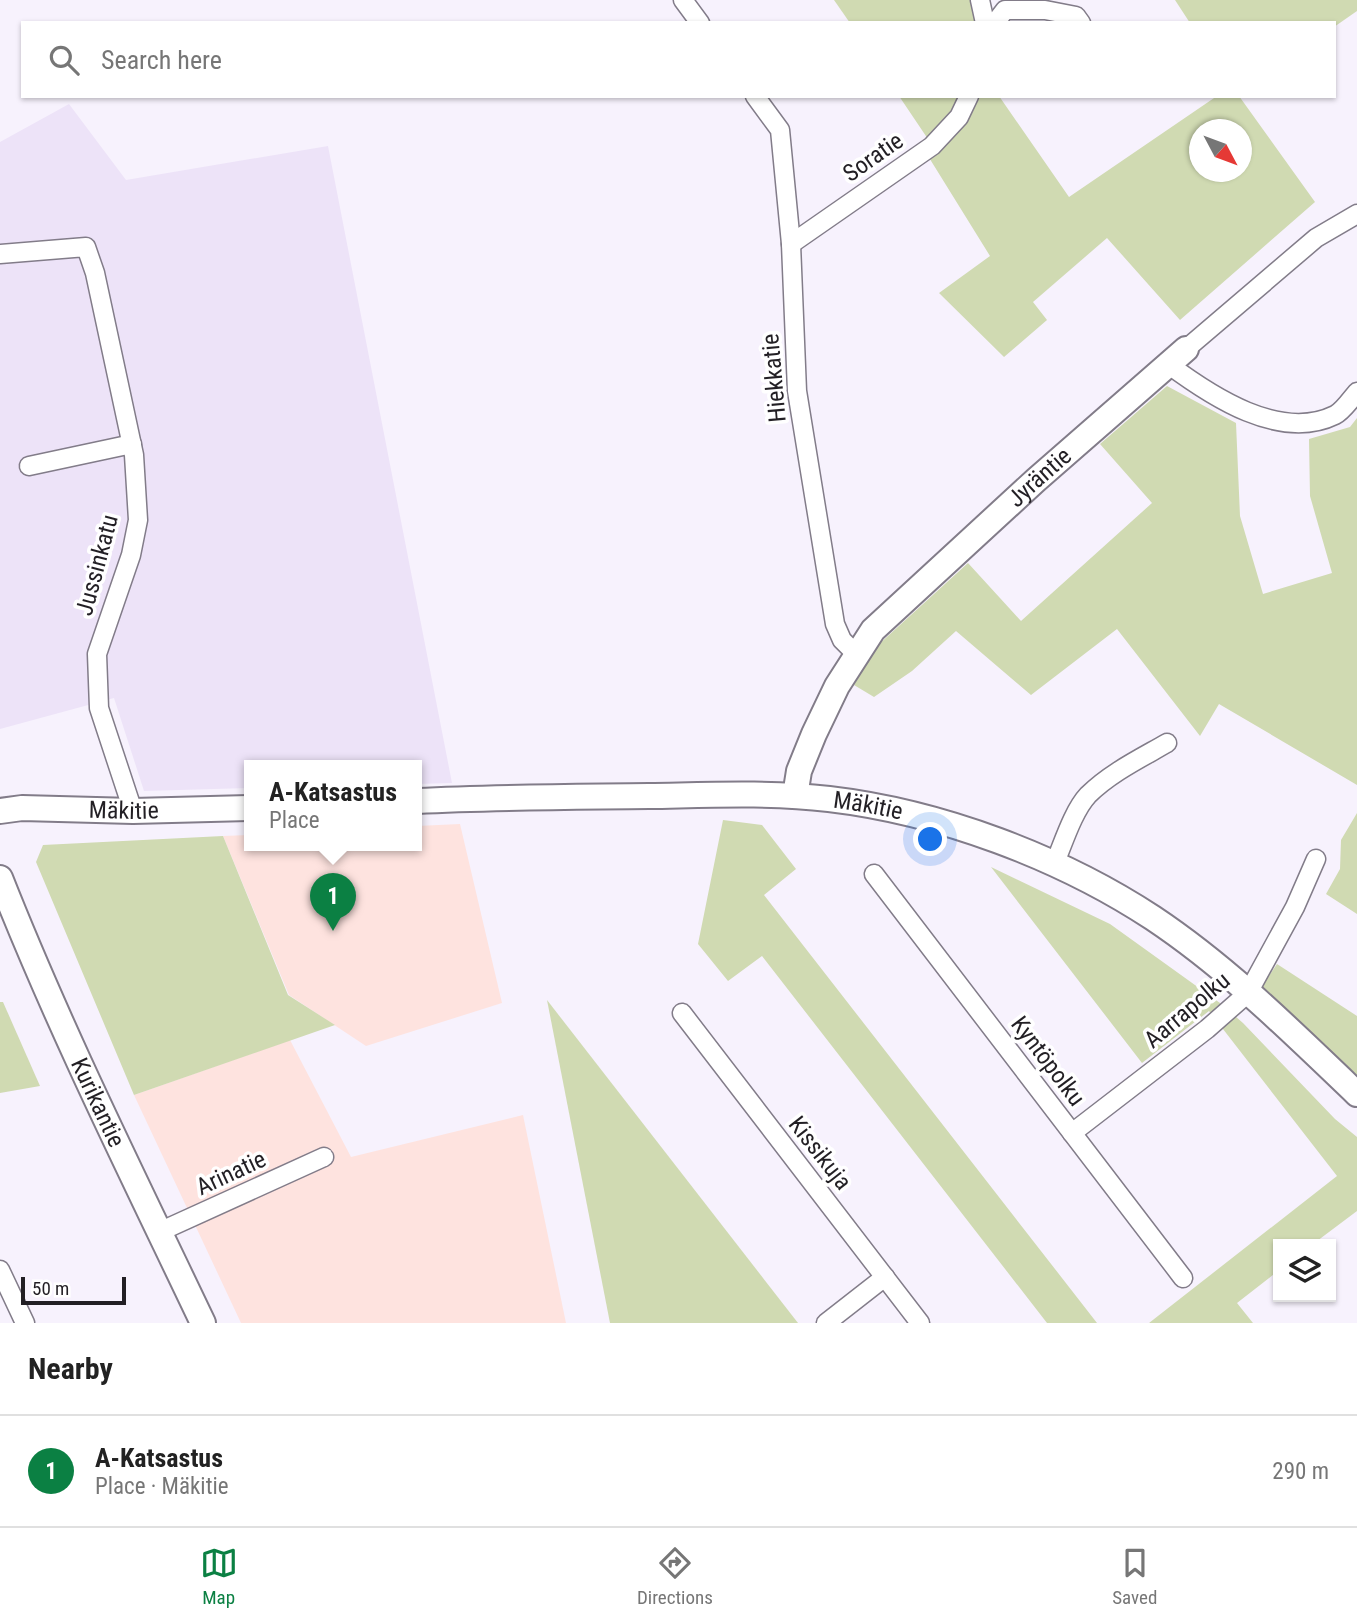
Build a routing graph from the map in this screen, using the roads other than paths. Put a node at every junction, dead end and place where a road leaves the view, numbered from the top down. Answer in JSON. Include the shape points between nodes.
{"nodes":[{"id":1,"x":683,"y":0,"type":"edge"},
{"id":2,"x":980,"y":0,"type":"edge"},
{"id":3,"x":699,"y":21,"type":"edge"},
{"id":4,"x":985,"y":21,"type":"edge"},
{"id":5,"x":997,"y":21,"type":"edge"},
{"id":6,"x":1080,"y":21,"type":"edge"},
{"id":7,"x":756,"y":98,"type":"edge"},
{"id":8,"x":968,"y":98,"type":"edge"},
{"id":9,"x":1357,"y":215,"type":"edge"},
{"id":10,"x":791,"y":244,"type":"junction"},
{"id":11,"x":0,"y":254,"type":"edge"},
{"id":12,"x":1177,"y":356,"type":"junction"},
{"id":13,"x":1357,"y":392,"type":"edge"},
{"id":14,"x":132,"y":444,"type":"junction"},
{"id":15,"x":29,"y":466,"type":"dead end"},
{"id":16,"x":856,"y":654,"type":"junction"},
{"id":17,"x":1167,"y":743,"type":"dead end"},
{"id":18,"x":795,"y":796,"type":"junction"},
{"id":19,"x":422,"y":801,"type":"edge"},
{"id":20,"x":244,"y":808,"type":"edge"},
{"id":21,"x":0,"y":811,"type":"edge"},
{"id":22,"x":133,"y":811,"type":"junction"},
{"id":23,"x":1316,"y":859,"type":"dead end"},
{"id":24,"x":1054,"y":864,"type":"junction"},
{"id":25,"x":874,"y":874,"type":"dead end"},
{"id":26,"x":0,"y":878,"type":"edge"},
{"id":27,"x":1248,"y":993,"type":"junction"},
{"id":28,"x":682,"y":1013,"type":"dead end"},
{"id":29,"x":1357,"y":1094,"type":"edge"},
{"id":30,"x":1072,"y":1133,"type":"junction"},
{"id":31,"x":324,"y":1157,"type":"dead end"},
{"id":32,"x":159,"y":1232,"type":"junction"},
{"id":33,"x":0,"y":1270,"type":"edge"},
{"id":34,"x":885,"y":1277,"type":"junction"},
{"id":35,"x":1183,"y":1278,"type":"dead end"},
{"id":36,"x":25,"y":1323,"type":"edge"},
{"id":37,"x":203,"y":1323,"type":"edge"},
{"id":38,"x":826,"y":1323,"type":"edge"},
{"id":39,"x":920,"y":1323,"type":"edge"}],
"edges":[{"from":1,"to":3,"type":"street"},
{"from":2,"to":4,"type":"street"},
{"from":5,"to":6,"type":"street","via":[[1005,10],[1045,10],[1076,16]]},
{"from":7,"to":10,"type":"street","name":"Hiekkatie","via":[[780,130]]},
{"from":8,"to":10,"type":"street","name":"Soratie","via":[[959,117],[932,146]]},
{"from":9,"to":12,"type":"street","name":"Jyräntie","via":[[1316,238]]},
{"from":10,"to":16,"type":"street","name":"Hiekkatie","via":[[797,391],[809,473],[835,624]]},
{"from":11,"to":14,"type":"street","name":"Jussinkatu","via":[[86,247]]},
{"from":12,"to":13,"type":"street","via":[[1199,387],[1254,415],[1305,425],[1337,414]]},
{"from":12,"to":16,"type":"street","name":"Jyräntie","via":[[873,630]]},
{"from":14,"to":15,"type":"street"},
{"from":14,"to":22,"type":"street","name":"Jussinkatu","via":[[138,520],[131,555],[97,654],[99,708]]},
{"from":16,"to":18,"type":"street","name":"Jyräntie","via":[[814,734],[799,771]]},
{"from":17,"to":24,"type":"street","via":[[1087,796]]},
{"from":18,"to":19,"type":"street","name":"Mäkitie"},
{"from":18,"to":24,"type":"street","name":"Mäkitie","via":[[881,808],[942,823]]},
{"from":20,"to":22,"type":"street","name":"Mäkitie"},
{"from":21,"to":22,"type":"street","name":"Mäkitie"},
{"from":23,"to":27,"type":"street","name":"Aarrapolku"},
{"from":24,"to":27,"type":"street","name":"Mäkitie","via":[[1153,918]]},
{"from":25,"to":30,"type":"street","name":"Kyntöpolku"},
{"from":26,"to":32,"type":"street","name":"Kurikantie","via":[[81,1068]]},
{"from":27,"to":29,"type":"street","name":"Mäkitie"},
{"from":27,"to":30,"type":"street","name":"Aarrapolku"},
{"from":28,"to":34,"type":"street","name":"Kissikuja"},
{"from":30,"to":35,"type":"street","name":"Kyntöpolku"},
{"from":31,"to":32,"type":"street","name":"Arinatie"},
{"from":32,"to":37,"type":"street","name":"Kurikantie"},
{"from":33,"to":36,"type":"street"},
{"from":34,"to":38,"type":"street"},
{"from":34,"to":39,"type":"street","name":"Kissikuja"}]}
